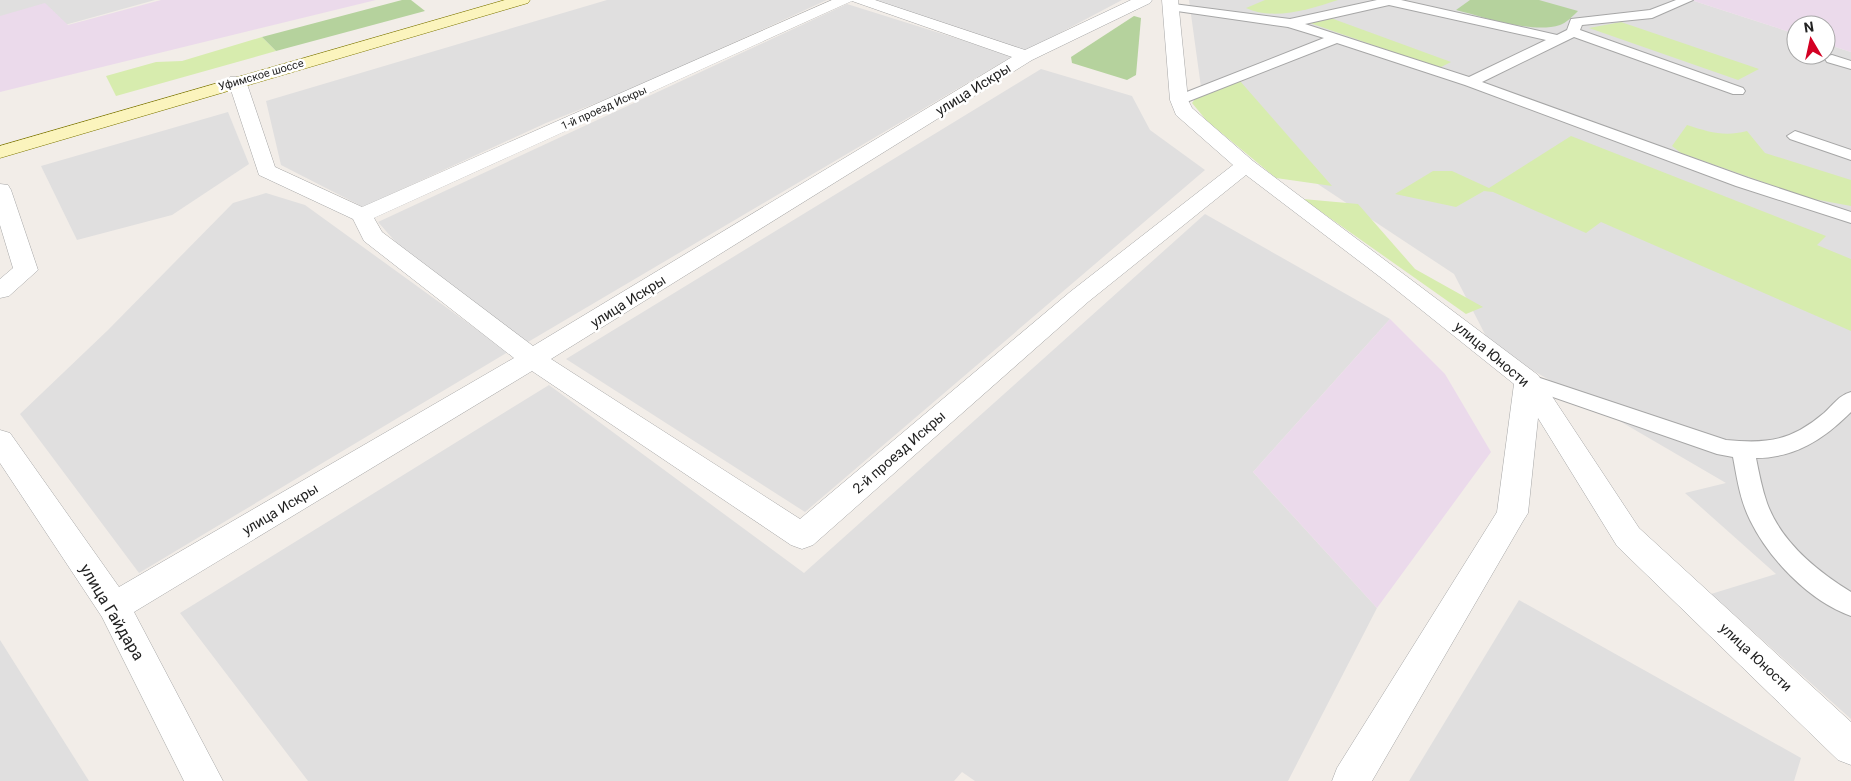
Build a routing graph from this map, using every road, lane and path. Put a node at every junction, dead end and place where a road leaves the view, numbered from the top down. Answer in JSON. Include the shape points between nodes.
{"nodes":[{"id":1,"x":522,"y":0,"type":"edge"},
{"id":2,"x":845,"y":0,"type":"edge"},
{"id":3,"x":859,"y":0,"type":"edge"},
{"id":4,"x":1144,"y":0,"type":"edge"},
{"id":5,"x":1687,"y":0,"type":"edge"},
{"id":6,"x":1170,"y":3,"type":"edge"},
{"id":7,"x":1290,"y":23,"type":"junction"},
{"id":8,"x":1573,"y":32,"type":"junction"},
{"id":9,"x":1559,"y":38,"type":"junction"},
{"id":10,"x":1334,"y":39,"type":"junction"},
{"id":11,"x":1026,"y":56,"type":"junction"},
{"id":12,"x":1836,"y":60,"type":"edge"},
{"id":13,"x":1851,"y":65,"type":"edge"},
{"id":14,"x":237,"y":81,"type":"junction"},
{"id":15,"x":1470,"y":82,"type":"junction"},
{"id":16,"x":1738,"y":91,"type":"dead end"},
{"id":17,"x":1179,"y":100,"type":"junction"},
{"id":18,"x":1795,"y":136,"type":"dead end"},
{"id":19,"x":0,"y":152,"type":"edge"},
{"id":20,"x":1851,"y":155,"type":"edge"},
{"id":21,"x":1246,"y":165,"type":"junction"},
{"id":22,"x":0,"y":190,"type":"edge"},
{"id":23,"x":362,"y":215,"type":"junction"},
{"id":24,"x":1851,"y":218,"type":"edge"},
{"id":25,"x":0,"y":291,"type":"edge"},
{"id":26,"x":532,"y":359,"type":"junction"},
{"id":27,"x":1528,"y":380,"type":"junction"},
{"id":28,"x":1851,"y":398,"type":"edge"},
{"id":29,"x":4,"y":445,"type":"edge"},
{"id":30,"x":1743,"y":450,"type":"junction"},
{"id":31,"x":1851,"y":605,"type":"edge"},
{"id":32,"x":114,"y":607,"type":"junction"},
{"id":33,"x":1851,"y":747,"type":"edge"},
{"id":34,"x":204,"y":781,"type":"edge"},
{"id":35,"x":1351,"y":781,"type":"edge"}],
"edges":[{"from":1,"to":14,"type":"main road","name":"Уфимское шоссе"},
{"from":2,"to":23,"type":"street","name":"1-й проезд Искры"},
{"from":3,"to":11,"type":"street"},
{"from":4,"to":11,"type":"street","name":"улица Искры"},
{"from":5,"to":8,"type":"lane","via":[[1652,14],[1576,22]]},
{"from":6,"to":7,"type":"lane"},
{"from":6,"to":17,"type":"street"},
{"from":7,"to":9,"type":"lane","via":[[1389,1]]},
{"from":7,"to":10,"type":"lane"},
{"from":8,"to":9,"type":"lane"},
{"from":8,"to":16,"type":"lane"},
{"from":9,"to":15,"type":"lane"},
{"from":10,"to":15,"type":"lane"},
{"from":10,"to":17,"type":"lane"},
{"from":11,"to":26,"type":"street","name":"улица Искры"},
{"from":12,"to":13,"type":"lane"},
{"from":14,"to":19,"type":"main road","name":"Уфимское шоссе"},
{"from":14,"to":23,"type":"street","via":[[266,171]]},
{"from":15,"to":24,"type":"lane","via":[[1742,182]]},
{"from":17,"to":21,"type":"street","name":"улица Юности","via":[[1183,111]]},
{"from":18,"to":20,"type":"lane"},
{"from":21,"to":26,"type":"street","name":"2-й проезд Искры","via":[[1079,297],[802,536]]},
{"from":21,"to":27,"type":"street","name":"улица Юности"},
{"from":22,"to":25,"type":"street","via":[[26,270]]},
{"from":23,"to":26,"type":"street","via":[[372,236]]},
{"from":26,"to":32,"type":"street","name":"улица Искры"},
{"from":27,"to":30,"type":"lane","via":[[1717,445]]},
{"from":27,"to":33,"type":"street","name":"улица Юности","via":[[1628,538]]},
{"from":27,"to":35,"type":"street","via":[[1512,513]]},
{"from":28,"to":30,"type":"lane","via":[[1825,425],[1788,447]]},
{"from":29,"to":32,"type":"street","name":"улица Гайдара"},
{"from":30,"to":31,"type":"lane","via":[[1761,519],[1776,542],[1811,578]]},
{"from":32,"to":34,"type":"street","name":"улица Гайдара"}]}
